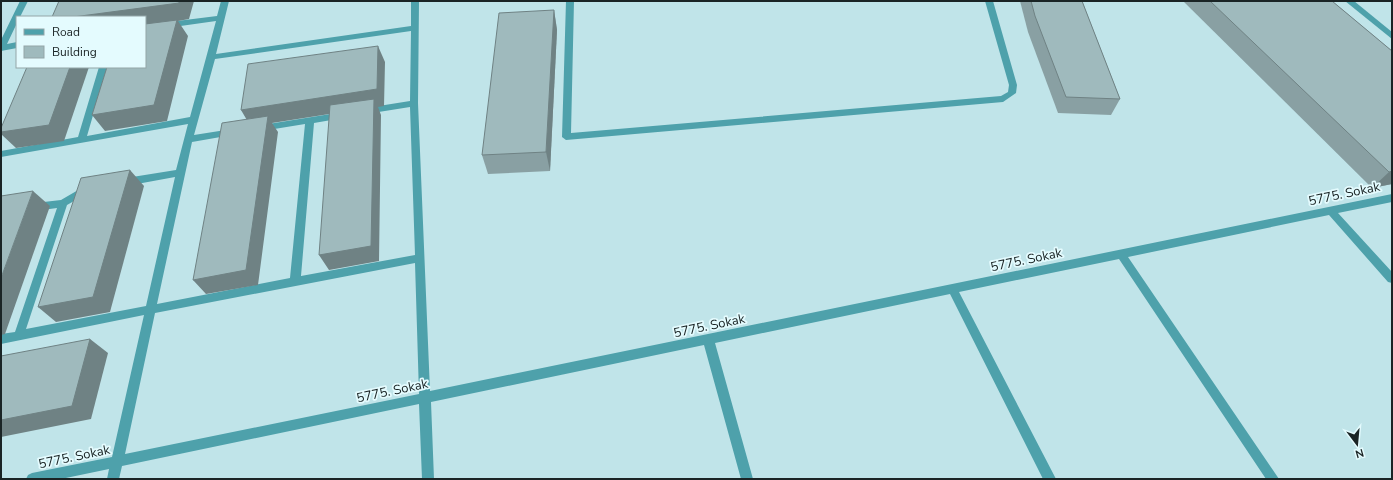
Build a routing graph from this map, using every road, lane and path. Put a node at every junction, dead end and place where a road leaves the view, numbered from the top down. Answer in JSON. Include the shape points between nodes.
{"nodes":[{"id":1,"x":24,"y":1,"type":"edge"},
{"id":2,"x":225,"y":1,"type":"edge"},
{"id":3,"x":415,"y":1,"type":"edge"},
{"id":4,"x":570,"y":1,"type":"edge"},
{"id":5,"x":989,"y":1,"type":"edge"},
{"id":6,"x":1349,"y":1,"type":"edge"},
{"id":7,"x":221,"y":18,"type":"junction"},
{"id":8,"x":146,"y":28,"type":"edge"},
{"id":9,"x":415,"y":28,"type":"junction"},
{"id":10,"x":1392,"y":36,"type":"edge"},
{"id":11,"x":3,"y":39,"type":"edge"},
{"id":12,"x":16,"y":45,"type":"edge"},
{"id":13,"x":1,"y":48,"type":"edge"},
{"id":14,"x":211,"y":58,"type":"junction"},
{"id":15,"x":103,"y":68,"type":"edge"},
{"id":16,"x":414,"y":103,"type":"junction"},
{"id":17,"x":193,"y":120,"type":"junction"},
{"id":18,"x":310,"y":121,"type":"junction"},
{"id":19,"x":256,"y":129,"type":"edge"},
{"id":20,"x":241,"y":131,"type":"edge"},
{"id":21,"x":188,"y":139,"type":"junction"},
{"id":22,"x":80,"y":141,"type":"junction"},
{"id":23,"x":1,"y":154,"type":"edge"},
{"id":24,"x":180,"y":173,"type":"junction"},
{"id":25,"x":118,"y":184,"type":"edge"},
{"id":26,"x":95,"y":188,"type":"edge"},
{"id":27,"x":1392,"y":198,"type":"edge"},
{"id":28,"x":63,"y":203,"type":"junction"},
{"id":29,"x":24,"y":208,"type":"edge"},
{"id":30,"x":1330,"y":210,"type":"junction"},
{"id":31,"x":1121,"y":254,"type":"junction"},
{"id":32,"x":418,"y":258,"type":"junction"},
{"id":33,"x":1392,"y":279,"type":"edge"},
{"id":34,"x":295,"y":281,"type":"junction"},
{"id":35,"x":952,"y":288,"type":"junction"},
{"id":36,"x":150,"y":311,"type":"junction"},
{"id":37,"x":19,"y":335,"type":"junction"},
{"id":38,"x":1,"y":339,"type":"edge"},
{"id":39,"x":708,"y":339,"type":"junction"},
{"id":40,"x":424,"y":397,"type":"junction"},
{"id":41,"x":117,"y":461,"type":"junction"},
{"id":42,"x":32,"y":479,"type":"edge"},
{"id":43,"x":113,"y":479,"type":"edge"},
{"id":44,"x":428,"y":479,"type":"edge"},
{"id":45,"x":747,"y":479,"type":"edge"},
{"id":46,"x":1050,"y":479,"type":"edge"},
{"id":47,"x":1273,"y":479,"type":"edge"}],
"edges":[{"from":1,"to":11,"type":"street"},
{"from":2,"to":7,"type":"street"},
{"from":3,"to":9,"type":"street"},
{"from":4,"to":5,"type":"street","via":[[566,137],[1003,99],[1012,93],[1012,85]]},
{"from":6,"to":10,"type":"street"},
{"from":7,"to":8,"type":"street"},
{"from":7,"to":14,"type":"street"},
{"from":9,"to":14,"type":"street"},
{"from":9,"to":16,"type":"street"},
{"from":11,"to":13,"type":"street"},
{"from":12,"to":13,"type":"street"},
{"from":14,"to":17,"type":"street"},
{"from":15,"to":22,"type":"street"},
{"from":16,"to":18,"type":"street"},
{"from":16,"to":32,"type":"street"},
{"from":17,"to":21,"type":"street"},
{"from":17,"to":22,"type":"street"},
{"from":18,"to":19,"type":"street"},
{"from":18,"to":34,"type":"street"},
{"from":20,"to":21,"type":"street"},
{"from":21,"to":24,"type":"street"},
{"from":22,"to":23,"type":"street"},
{"from":24,"to":25,"type":"street"},
{"from":24,"to":36,"type":"street"},
{"from":26,"to":28,"type":"street","via":[[87,189]]},
{"from":27,"to":30,"type":"street","name":"5775. Sokak"},
{"from":28,"to":29,"type":"street"},
{"from":28,"to":37,"type":"street"},
{"from":30,"to":31,"type":"street","name":"5775. Sokak"},
{"from":30,"to":33,"type":"street"},
{"from":31,"to":35,"type":"street","name":"5775. Sokak"},
{"from":31,"to":47,"type":"street"},
{"from":32,"to":34,"type":"street"},
{"from":32,"to":40,"type":"street"},
{"from":34,"to":36,"type":"street"},
{"from":35,"to":39,"type":"street","name":"5775. Sokak"},
{"from":35,"to":46,"type":"street"},
{"from":36,"to":37,"type":"street"},
{"from":36,"to":41,"type":"street"},
{"from":37,"to":38,"type":"street"},
{"from":39,"to":40,"type":"street","name":"5775. Sokak"},
{"from":39,"to":45,"type":"street"},
{"from":40,"to":41,"type":"street","name":"5775. Sokak"},
{"from":40,"to":44,"type":"street"},
{"from":41,"to":42,"type":"street","name":"5775. Sokak"},
{"from":41,"to":43,"type":"street"}]}
